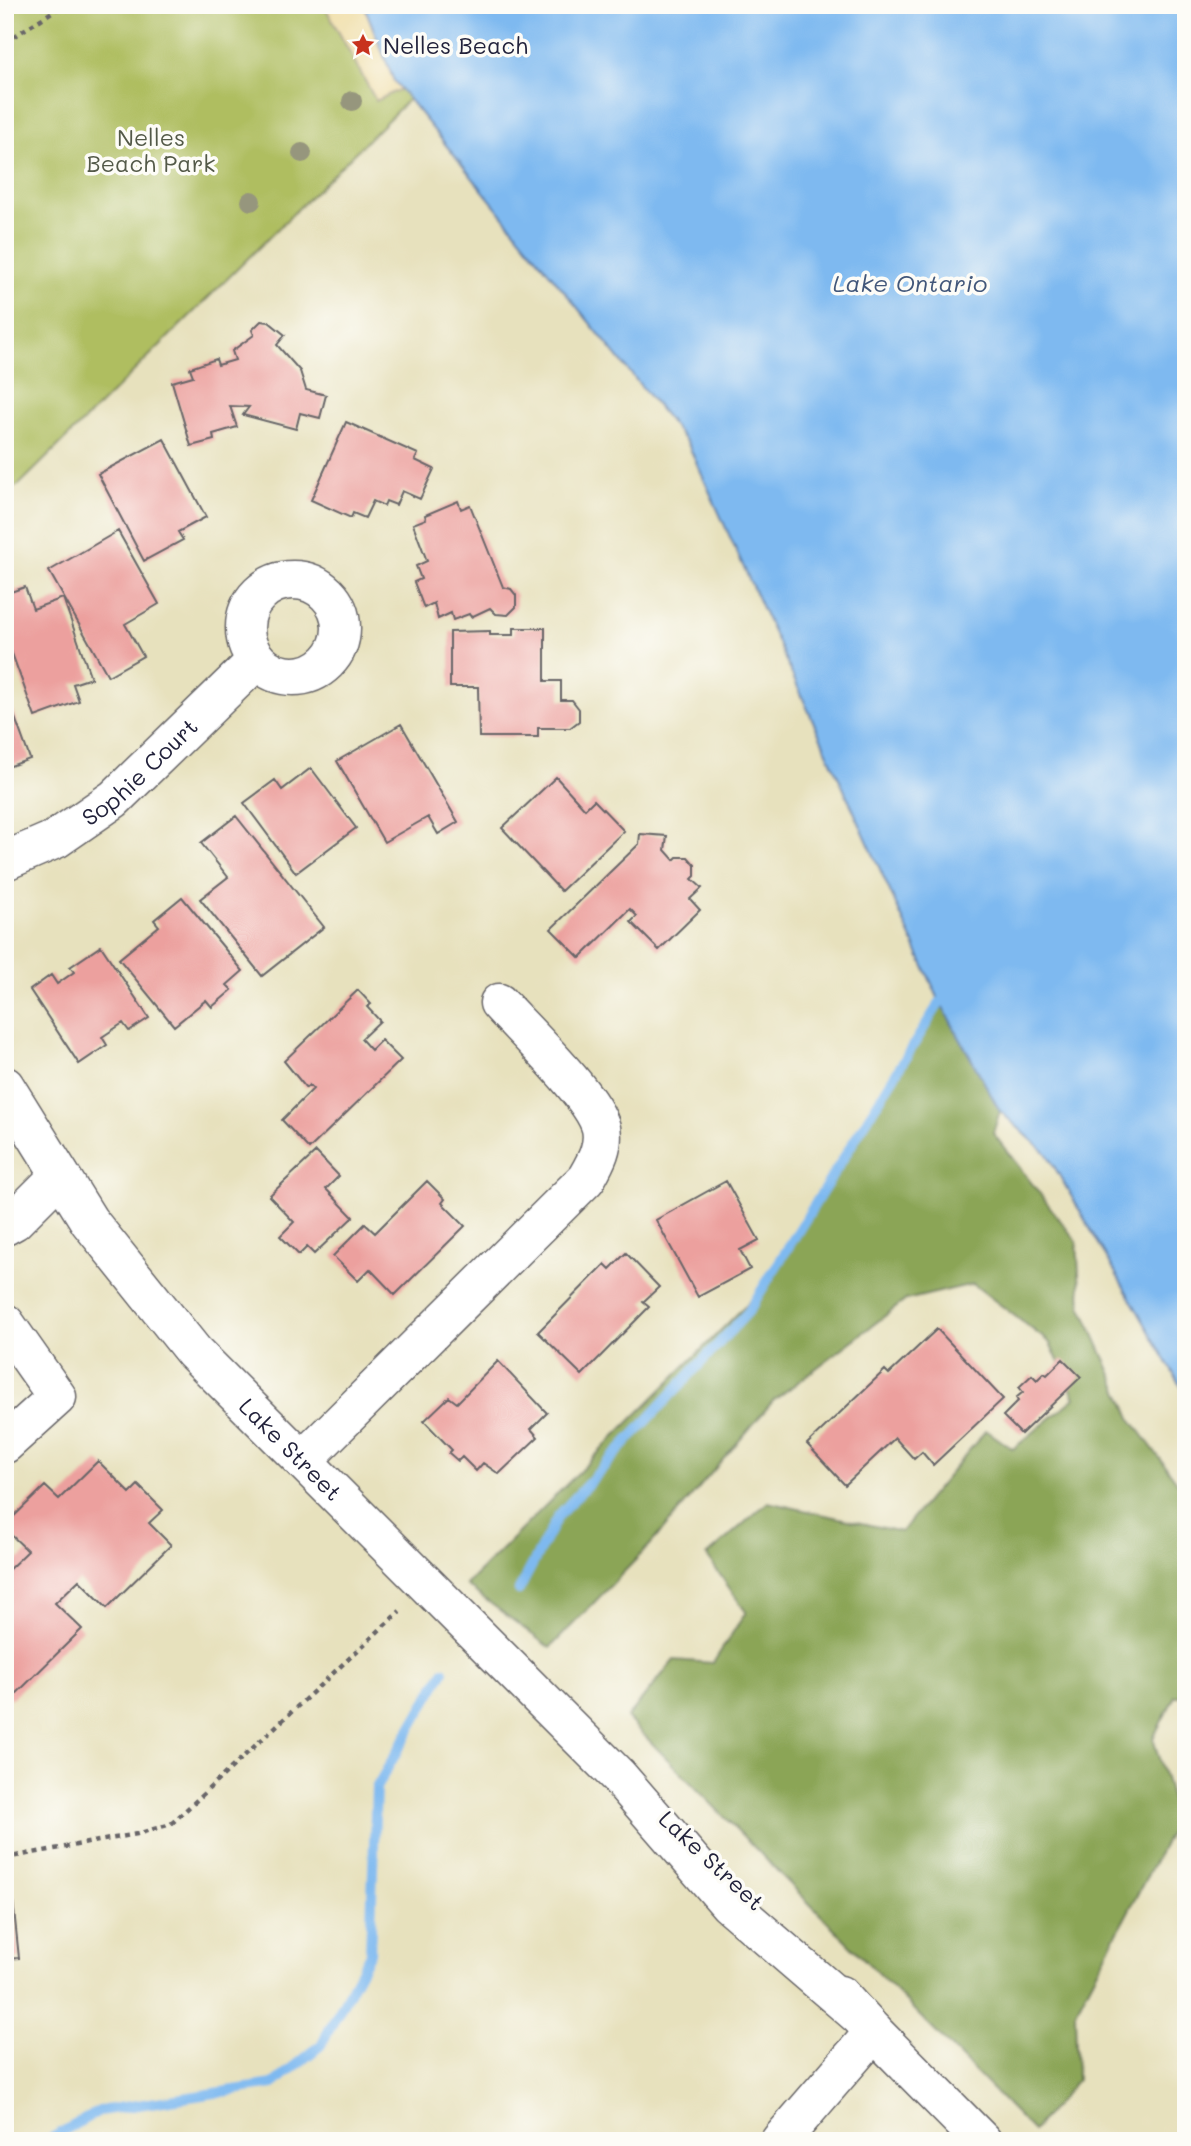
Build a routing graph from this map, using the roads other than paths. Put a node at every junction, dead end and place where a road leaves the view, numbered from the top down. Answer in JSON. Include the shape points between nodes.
{"nodes":[{"id":1,"x":257,"y":660,"type":"dead end"},
{"id":2,"x":5,"y":861,"type":"edge"},
{"id":3,"x":499,"y":1003,"type":"dead end"},
{"id":4,"x":5,"y":1086,"type":"edge"},
{"id":5,"x":60,"y":1175,"type":"junction"},
{"id":6,"x":5,"y":1226,"type":"edge"},
{"id":7,"x":5,"y":1323,"type":"edge"},
{"id":8,"x":5,"y":1444,"type":"edge"},
{"id":9,"x":303,"y":1460,"type":"junction"},
{"id":10,"x":865,"y":2023,"type":"junction"},
{"id":11,"x":780,"y":2141,"type":"edge"},
{"id":12,"x":982,"y":2141,"type":"edge"}],
"edges":[{"from":1,"to":2,"type":"street","name":"Sophie Court","via":[[114,799],[56,839]]},
{"from":3,"to":9,"type":"street","via":[[592,1106],[601,1130],[600,1153],[586,1179]]},
{"from":4,"to":5,"type":"street","name":"Lake Street"},
{"from":5,"to":6,"type":"street"},
{"from":5,"to":9,"type":"street","name":"Lake Street","via":[[89,1221],[194,1352]]},
{"from":7,"to":8,"type":"street","via":[[57,1396]]},
{"from":9,"to":10,"type":"street","name":"Lake Street","via":[[618,1776],[729,1904]]},
{"from":10,"to":11,"type":"street"},
{"from":10,"to":12,"type":"street","name":"Lake Street"}]}
